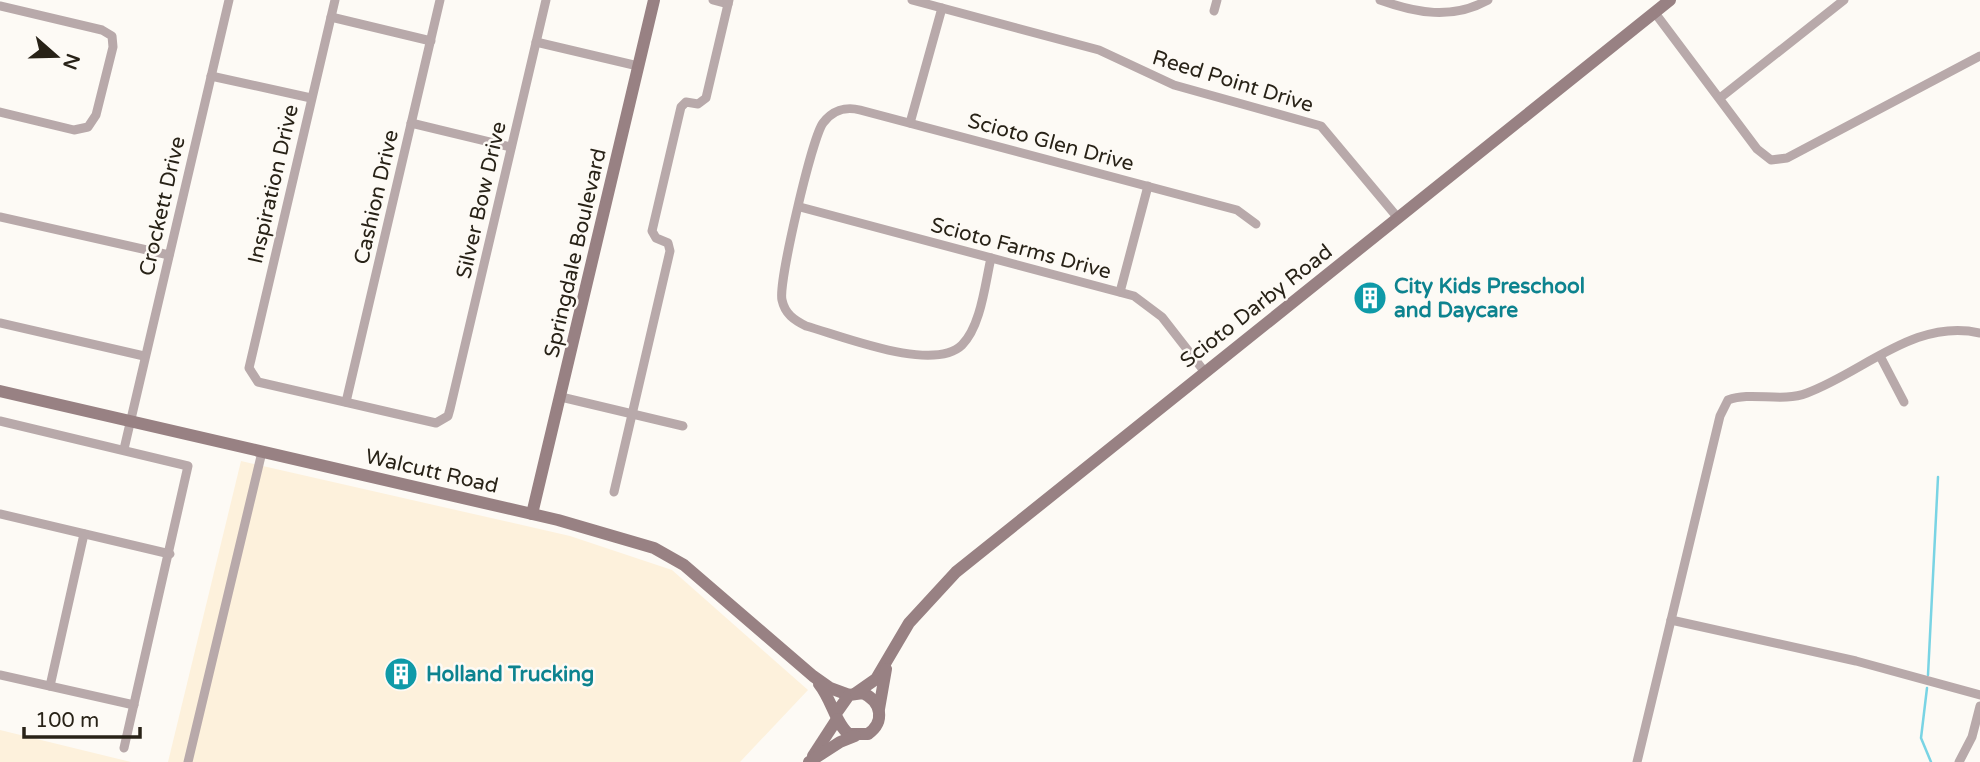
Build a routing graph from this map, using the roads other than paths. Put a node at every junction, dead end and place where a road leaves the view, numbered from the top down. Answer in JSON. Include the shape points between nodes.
{"nodes":[{"id":1,"x":229,"y":0,"type":"edge"},
{"id":2,"x":335,"y":0,"type":"edge"},
{"id":3,"x":440,"y":0,"type":"edge"},
{"id":4,"x":546,"y":0,"type":"edge"},
{"id":5,"x":653,"y":0,"type":"edge"},
{"id":6,"x":713,"y":0,"type":"edge"},
{"id":7,"x":912,"y":0,"type":"edge"},
{"id":8,"x":1217,"y":0,"type":"edge"},
{"id":9,"x":1380,"y":0,"type":"edge"},
{"id":10,"x":1488,"y":0,"type":"edge"},
{"id":11,"x":1670,"y":0,"type":"edge"},
{"id":12,"x":1844,"y":0,"type":"edge"},
{"id":13,"x":729,"y":2,"type":"edge"},
{"id":14,"x":0,"y":6,"type":"edge"},
{"id":15,"x":942,"y":8,"type":"junction"},
{"id":16,"x":1214,"y":10,"type":"dead end"},
{"id":17,"x":1655,"y":13,"type":"junction"},
{"id":18,"x":331,"y":17,"type":"junction"},
{"id":19,"x":431,"y":41,"type":"junction"},
{"id":20,"x":536,"y":42,"type":"junction"},
{"id":21,"x":1980,"y":56,"type":"edge"},
{"id":22,"x":638,"y":66,"type":"junction"},
{"id":23,"x":211,"y":76,"type":"junction"},
{"id":24,"x":311,"y":98,"type":"junction"},
{"id":25,"x":1720,"y":98,"type":"junction"},
{"id":26,"x":0,"y":112,"type":"edge"},
{"id":27,"x":411,"y":123,"type":"junction"},
{"id":28,"x":910,"y":123,"type":"junction"},
{"id":29,"x":511,"y":147,"type":"junction"},
{"id":30,"x":1148,"y":186,"type":"junction"},
{"id":31,"x":800,"y":207,"type":"junction"},
{"id":32,"x":0,"y":217,"type":"edge"},
{"id":33,"x":1398,"y":218,"type":"junction"},
{"id":34,"x":1256,"y":224,"type":"dead end"},
{"id":35,"x":169,"y":255,"type":"junction"},
{"id":36,"x":991,"y":258,"type":"junction"},
{"id":37,"x":1120,"y":292,"type":"junction"},
{"id":38,"x":0,"y":323,"type":"edge"},
{"id":39,"x":1980,"y":333,"type":"edge"},
{"id":40,"x":144,"y":356,"type":"junction"},
{"id":41,"x":1880,"y":356,"type":"junction"},
{"id":42,"x":1204,"y":371,"type":"junction"},
{"id":43,"x":0,"y":391,"type":"edge"},
{"id":44,"x":561,"y":397,"type":"junction"},
{"id":45,"x":1904,"y":401,"type":"dead end"},
{"id":46,"x":346,"y":402,"type":"junction"},
{"id":47,"x":632,"y":414,"type":"junction"},
{"id":48,"x":0,"y":421,"type":"edge"},
{"id":49,"x":130,"y":421,"type":"junction"},
{"id":50,"x":683,"y":426,"type":"dead end"},
{"id":51,"x":124,"y":449,"type":"junction"},
{"id":52,"x":262,"y":452,"type":"junction"},
{"id":53,"x":614,"y":492,"type":"dead end"},
{"id":54,"x":532,"y":514,"type":"junction"},
{"id":55,"x":0,"y":515,"type":"edge"},
{"id":56,"x":84,"y":534,"type":"junction"},
{"id":57,"x":170,"y":554,"type":"junction"},
{"id":58,"x":1671,"y":620,"type":"junction"},
{"id":59,"x":887,"y":662,"type":"junction"},
{"id":60,"x":0,"y":675,"type":"edge"},
{"id":61,"x":813,"y":676,"type":"junction"},
{"id":62,"x":50,"y":686,"type":"junction"},
{"id":63,"x":852,"y":694,"type":"junction"},
{"id":64,"x":1980,"y":695,"type":"edge"},
{"id":65,"x":134,"y":705,"type":"junction"},
{"id":66,"x":1980,"y":706,"type":"edge"},
{"id":67,"x":879,"y":709,"type":"junction"},
{"id":68,"x":837,"y":715,"type":"junction"},
{"id":69,"x":855,"y":736,"type":"junction"},
{"id":70,"x":124,"y":748,"type":"dead end"},
{"id":71,"x":188,"y":762,"type":"edge"},
{"id":72,"x":808,"y":762,"type":"edge"},
{"id":73,"x":1637,"y":762,"type":"edge"},
{"id":74,"x":1959,"y":762,"type":"edge"}],
"edges":[{"from":1,"to":23,"type":"street","name":"Crockett Drive"},
{"from":2,"to":18,"type":"street","name":"Inspiration Drive"},
{"from":3,"to":19,"type":"street","name":"Cashion Drive"},
{"from":4,"to":20,"type":"street","name":"Silver Bow Drive"},
{"from":5,"to":22,"type":"street","name":"Springdale Boulevard"},
{"from":6,"to":13,"type":"street"},
{"from":7,"to":15,"type":"street","name":"Reed Point Drive"},
{"from":8,"to":16,"type":"street"},
{"from":9,"to":10,"type":"street","via":[[1431,13],[1466,9]]},
{"from":11,"to":17,"type":"street","name":"Scioto Darby Road"},
{"from":12,"to":25,"type":"street"},
{"from":13,"to":47,"type":"street","via":[[706,98],[681,107],[652,230],[656,238],[668,243],[670,251]]},
{"from":14,"to":26,"type":"street","via":[[102,30],[112,36],[113,47],[96,115],[88,127],[74,130]]},
{"from":15,"to":28,"type":"street"},
{"from":15,"to":33,"type":"street","name":"Reed Point Drive","via":[[1099,50],[1174,85],[1321,126]]},
{"from":17,"to":25,"type":"street"},
{"from":17,"to":33,"type":"street","name":"Scioto Darby Road"},
{"from":18,"to":19,"type":"street"},
{"from":18,"to":24,"type":"street","name":"Inspiration Drive"},
{"from":19,"to":27,"type":"street","name":"Cashion Drive"},
{"from":20,"to":22,"type":"street"},
{"from":20,"to":29,"type":"street","name":"Silver Bow Drive"},
{"from":21,"to":25,"type":"street","via":[[1787,158],[1763,156]]},
{"from":22,"to":44,"type":"street","name":"Springdale Boulevard"},
{"from":23,"to":24,"type":"street"},
{"from":23,"to":35,"type":"street","name":"Crockett Drive"},
{"from":24,"to":46,"type":"street","name":"Inspiration Drive","via":[[251,355],[251,376],[258,382]]},
{"from":27,"to":29,"type":"street"},
{"from":27,"to":46,"type":"street","name":"Cashion Drive"},
{"from":28,"to":30,"type":"street","name":"Scioto Glen Drive"},
{"from":28,"to":31,"type":"street","name":"Scioto Glen Drive","via":[[854,108],[833,113],[820,128]]},
{"from":29,"to":46,"type":"street","name":"Silver Bow Drive","via":[[448,416],[436,423]]},
{"from":30,"to":34,"type":"street","name":"Scioto Glen Drive","via":[[1237,210]]},
{"from":30,"to":37,"type":"street"},
{"from":31,"to":36,"type":"street","name":"Scioto Farms Drive"},
{"from":31,"to":36,"type":"street","via":[[781,284],[785,310],[806,326],[919,356],[942,356],[962,345],[974,325]]},
{"from":32,"to":35,"type":"street"},
{"from":33,"to":42,"type":"street","name":"Scioto Darby Road"},
{"from":35,"to":40,"type":"street","name":"Crockett Drive"},
{"from":36,"to":37,"type":"street","name":"Scioto Farms Drive"},
{"from":37,"to":42,"type":"street","name":"Scioto Farms Drive","via":[[1162,317]]},
{"from":38,"to":40,"type":"street"},
{"from":39,"to":41,"type":"street","via":[[1922,335]]},
{"from":40,"to":49,"type":"street","name":"Crockett Drive"},
{"from":41,"to":45,"type":"street"},
{"from":41,"to":58,"type":"street","via":[[1807,394],[1777,400],[1736,397],[1722,407]]},
{"from":42,"to":59,"type":"street","name":"Scioto Darby Road","via":[[937,589],[909,623]]},
{"from":43,"to":49,"type":"street","name":"Walcutt Road"},
{"from":44,"to":47,"type":"street"},
{"from":44,"to":54,"type":"street","name":"Springdale Boulevard"},
{"from":47,"to":50,"type":"street"},
{"from":47,"to":53,"type":"street"},
{"from":48,"to":51,"type":"street"},
{"from":49,"to":51,"type":"street","name":"Crockett Drive"},
{"from":49,"to":52,"type":"street","name":"Walcutt Road"},
{"from":51,"to":57,"type":"street","via":[[187,465],[190,470]]},
{"from":52,"to":54,"type":"street","name":"Walcutt Road"},
{"from":52,"to":71,"type":"street"},
{"from":54,"to":61,"type":"street","name":"Walcutt Road","via":[[670,556]]},
{"from":55,"to":56,"type":"street"},
{"from":56,"to":57,"type":"street"},
{"from":56,"to":62,"type":"street"},
{"from":57,"to":65,"type":"street"},
{"from":58,"to":64,"type":"street","via":[[1856,661]]},
{"from":58,"to":73,"type":"street"},
{"from":59,"to":63,"type":"street","name":"Scioto Darby Road","via":[[868,687]]},
{"from":59,"to":67,"type":"street","name":"Scioto Darby Road"},
{"from":60,"to":62,"type":"street"},
{"from":61,"to":63,"type":"street","name":"Walcutt Road","via":[[830,688]]},
{"from":61,"to":68,"type":"street","name":"Walcutt Road"},
{"from":62,"to":65,"type":"street"},
{"from":63,"to":67,"type":"street","via":[[870,696]]},
{"from":63,"to":68,"type":"street"},
{"from":65,"to":70,"type":"street"},
{"from":66,"to":74,"type":"street"},
{"from":67,"to":69,"type":"street","via":[[874,730]]},
{"from":68,"to":69,"type":"street","via":[[843,730]]},
{"from":68,"to":72,"type":"street","via":[[831,732]]},
{"from":69,"to":72,"type":"street"}]}
